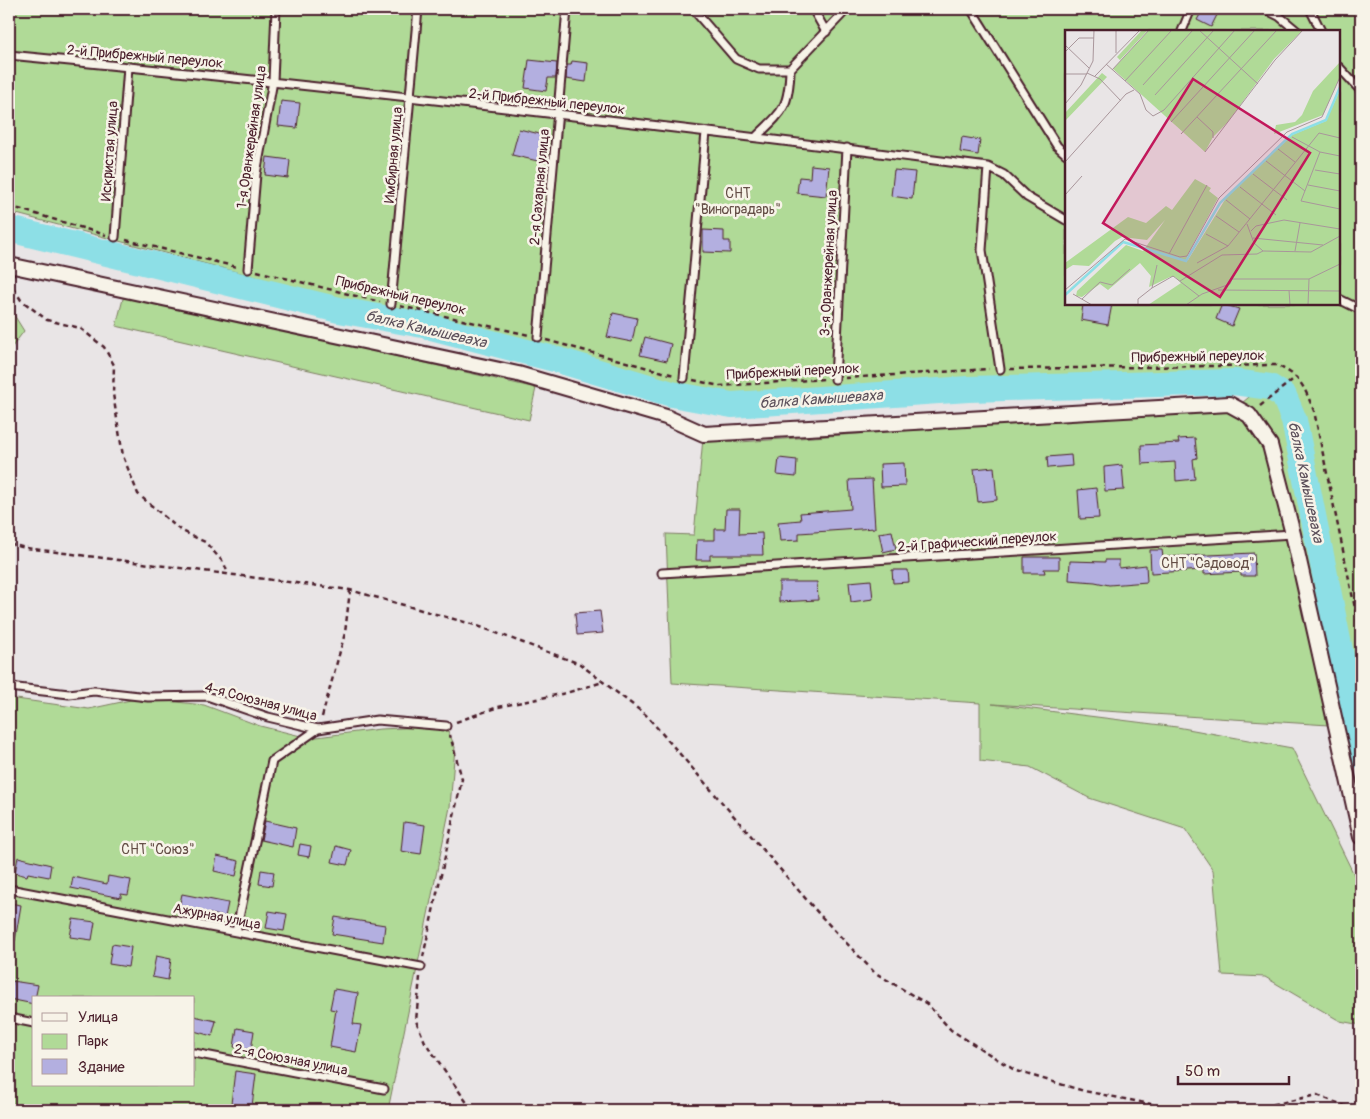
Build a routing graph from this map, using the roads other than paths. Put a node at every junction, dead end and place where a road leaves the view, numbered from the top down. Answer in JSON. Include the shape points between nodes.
{"nodes":[{"id":1,"x":276,"y":9,"type":"edge"},
{"id":2,"x":418,"y":9,"type":"edge"},
{"id":3,"x":567,"y":9,"type":"edge"},
{"id":4,"x":693,"y":9,"type":"edge"},
{"id":5,"x":813,"y":9,"type":"edge"},
{"id":6,"x":848,"y":9,"type":"edge"},
{"id":7,"x":971,"y":9,"type":"edge"},
{"id":8,"x":1191,"y":9,"type":"edge"},
{"id":9,"x":1266,"y":9,"type":"edge"},
{"id":10,"x":1310,"y":9,"type":"edge"},
{"id":11,"x":1182,"y":30,"type":"edge"},
{"id":12,"x":1296,"y":30,"type":"edge"},
{"id":13,"x":1321,"y":30,"type":"edge"},
{"id":14,"x":826,"y":32,"type":"junction"},
{"id":15,"x":9,"y":55,"type":"edge"},
{"id":16,"x":128,"y":67,"type":"junction"},
{"id":17,"x":790,"y":68,"type":"junction"},
{"id":18,"x":1340,"y":68,"type":"edge"},
{"id":19,"x":273,"y":81,"type":"junction"},
{"id":20,"x":1361,"y":91,"type":"edge"},
{"id":21,"x":411,"y":99,"type":"junction"},
{"id":22,"x":558,"y":114,"type":"junction"},
{"id":23,"x":706,"y":132,"type":"junction"},
{"id":24,"x":756,"y":137,"type":"junction"},
{"id":25,"x":846,"y":148,"type":"junction"},
{"id":26,"x":1065,"y":153,"type":"edge"},
{"id":27,"x":988,"y":167,"type":"junction"},
{"id":28,"x":1065,"y":219,"type":"edge"},
{"id":29,"x":115,"y":237,"type":"road end"},
{"id":30,"x":9,"y":265,"type":"edge"},
{"id":31,"x":248,"y":269,"type":"road end"},
{"id":32,"x":1340,"y":300,"type":"edge"},
{"id":33,"x":391,"y":304,"type":"road end"},
{"id":34,"x":1361,"y":310,"type":"edge"},
{"id":35,"x":538,"y":337,"type":"road end"},
{"id":36,"x":1000,"y":369,"type":"road end"},
{"id":37,"x":684,"y":378,"type":"road end"},
{"id":38,"x":834,"y":379,"type":"road end"},
{"id":39,"x":1292,"y":534,"type":"junction"},
{"id":40,"x":662,"y":573,"type":"dead end"},
{"id":41,"x":9,"y":687,"type":"edge"},
{"id":42,"x":446,"y":726,"type":"road end"},
{"id":43,"x":318,"y":729,"type":"junction"},
{"id":44,"x":1361,"y":836,"type":"edge"},
{"id":45,"x":9,"y":889,"type":"edge"},
{"id":46,"x":236,"y":932,"type":"junction"},
{"id":47,"x":421,"y":967,"type":"road end"},
{"id":48,"x":9,"y":1018,"type":"edge"},
{"id":49,"x":32,"y":1023,"type":"edge"},
{"id":50,"x":195,"y":1053,"type":"edge"},
{"id":51,"x":384,"y":1089,"type":"dead end"}],
"edges":[{"from":1,"to":19,"type":"lane","name":"1-я Оранжерейная улица"},
{"from":2,"to":21,"type":"lane","name":"Имбирная улица"},
{"from":3,"to":22,"type":"lane","name":"2-я Сахарная улица"},
{"from":4,"to":17,"type":"lane","via":[[736,60],[759,69]]},
{"from":5,"to":14,"type":"lane"},
{"from":6,"to":14,"type":"lane"},
{"from":7,"to":26,"type":"lane","via":[[1057,146]]},
{"from":8,"to":11,"type":"lane"},
{"from":9,"to":12,"type":"lane"},
{"from":10,"to":13,"type":"lane"},
{"from":14,"to":17,"type":"lane"},
{"from":15,"to":16,"type":"lane","name":"2-й Прибрежный переулок"},
{"from":16,"to":19,"type":"lane","name":"2-й Прибрежный переулок"},
{"from":16,"to":29,"type":"lane","name":"Искристая улица"},
{"from":17,"to":24,"type":"lane","via":[[790,88],[783,111]]},
{"from":18,"to":20,"type":"lane"},
{"from":19,"to":21,"type":"lane","name":"2-й Прибрежный переулок"},
{"from":19,"to":31,"type":"lane","name":"1-я Оранжерейная улица","via":[[256,174]]},
{"from":21,"to":22,"type":"lane","name":"2-й Прибрежный переулок"},
{"from":21,"to":33,"type":"lane","name":"Имбирная улица"},
{"from":22,"to":23,"type":"lane","name":"2-й Прибрежный переулок"},
{"from":22,"to":35,"type":"lane","name":"2-я Сахарная улица"},
{"from":23,"to":24,"type":"lane","name":"2-й Прибрежный переулок"},
{"from":23,"to":37,"type":"lane"},
{"from":24,"to":25,"type":"lane","name":"2-й Прибрежный переулок"},
{"from":25,"to":27,"type":"lane","name":"2-й Прибрежный переулок"},
{"from":25,"to":38,"type":"lane","name":"3-я Оранжерейная улица"},
{"from":27,"to":28,"type":"lane","name":"2-й Прибрежный переулок","via":[[1004,175],[1027,197]]},
{"from":27,"to":36,"type":"lane","via":[[982,250]]},
{"from":30,"to":39,"type":"street","via":[[518,374],[666,417],[704,434],[1229,404],[1249,415],[1270,445]]},
{"from":32,"to":34,"type":"lane"},
{"from":39,"to":40,"type":"lane","name":"2-й Графический переулок"},
{"from":39,"to":44,"type":"street"},
{"from":41,"to":43,"type":"lane","name":"4-я Союзная улица","via":[[69,694],[94,691],[148,697],[206,696]]},
{"from":42,"to":43,"type":"lane","name":"4-я Союзная улица","via":[[377,720]]},
{"from":43,"to":46,"type":"lane","via":[[272,761]]},
{"from":45,"to":46,"type":"lane","name":"Ажурная улица"},
{"from":46,"to":47,"type":"lane","name":"Ажурная улица"},
{"from":48,"to":49,"type":"lane"},
{"from":50,"to":51,"type":"lane","name":"2-я Союзная улица"}]}
